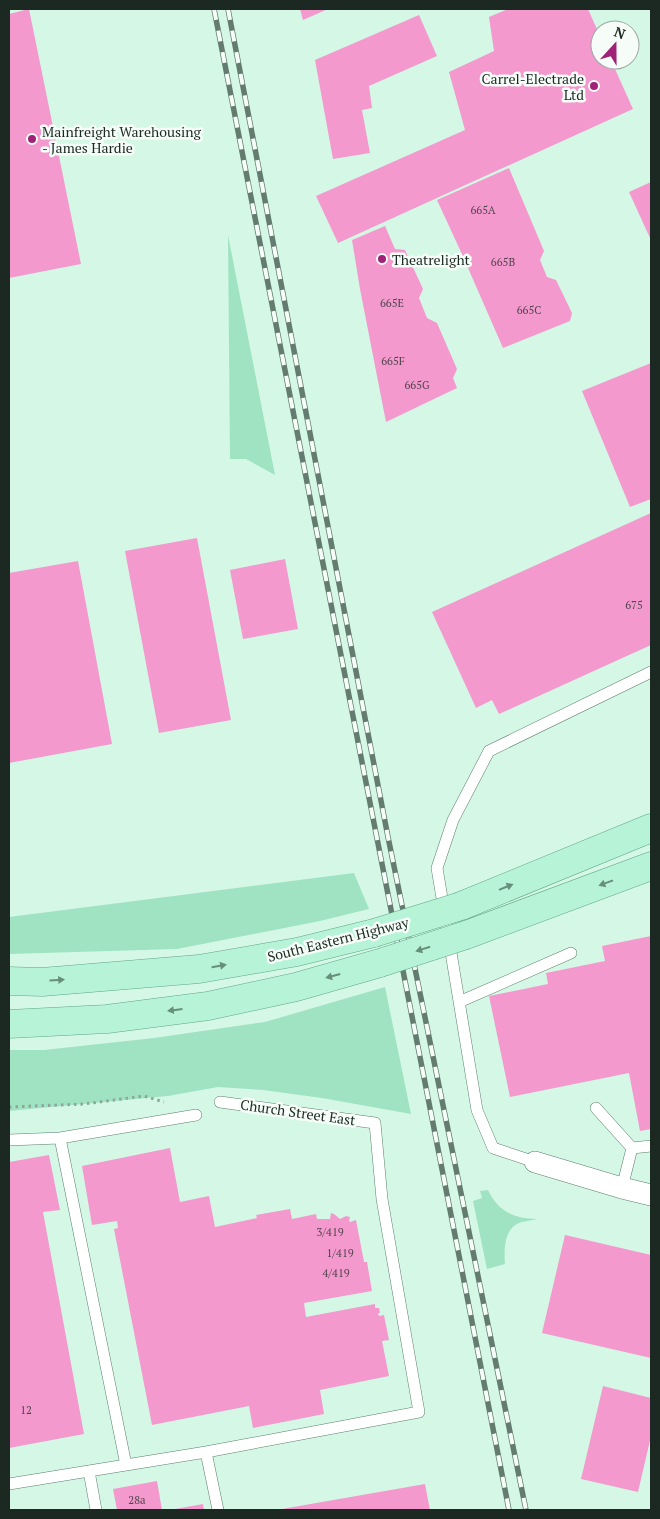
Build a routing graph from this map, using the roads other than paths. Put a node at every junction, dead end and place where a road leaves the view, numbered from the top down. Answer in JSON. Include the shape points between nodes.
{"nodes":[{"id":1,"x":651,"y":672,"type":"edge"},
{"id":2,"x":651,"y":828,"type":"edge"},
{"id":3,"x":651,"y":866,"type":"edge"},
{"id":4,"x":571,"y":953,"type":"dead end"},
{"id":5,"x":9,"y":981,"type":"edge"},
{"id":6,"x":459,"y":1002,"type":"junction"},
{"id":7,"x":9,"y":1024,"type":"edge"},
{"id":8,"x":220,"y":1102,"type":"dead end"},
{"id":9,"x":596,"y":1108,"type":"dead end"},
{"id":10,"x":196,"y":1116,"type":"dead end"},
{"id":11,"x":60,"y":1138,"type":"junction"},
{"id":12,"x":9,"y":1140,"type":"edge"},
{"id":13,"x":651,"y":1146,"type":"edge"},
{"id":14,"x":632,"y":1148,"type":"junction"},
{"id":15,"x":536,"y":1162,"type":"joint"},
{"id":16,"x":622,"y":1188,"type":"junction"},
{"id":17,"x":651,"y":1195,"type":"edge"},
{"id":18,"x":206,"y":1452,"type":"junction"},
{"id":19,"x":126,"y":1465,"type":"junction"},
{"id":20,"x":89,"y":1471,"type":"junction"},
{"id":21,"x":9,"y":1484,"type":"edge"},
{"id":22,"x":96,"y":1510,"type":"edge"},
{"id":23,"x":218,"y":1510,"type":"edge"}],
"edges":[{"from":1,"to":6,"type":"lane","via":[[489,751],[452,820],[437,868]]},
{"from":5,"to":2,"type":"main road","name":"South Eastern Highway","one_way":true,"bridge":true,"via":[[42,982],[199,970],[297,952],[374,933],[460,906]]},
{"from":3,"to":7,"type":"main road","one_way":true,"bridge":true,"via":[[466,935],[380,964],[296,986],[208,1006],[107,1019]]},
{"from":4,"to":6,"type":"lane"},
{"from":6,"to":15,"type":"lane","via":[[478,1110],[493,1148]]},
{"from":8,"to":18,"type":"lane","name":"Church Street East","via":[[374,1123],[382,1199],[419,1412]]},
{"from":9,"to":14,"type":"lane"},
{"from":10,"to":11,"type":"lane"},
{"from":11,"to":12,"type":"lane"},
{"from":11,"to":19,"type":"lane"},
{"from":13,"to":14,"type":"lane"},
{"from":14,"to":16,"type":"lane"},
{"from":15,"to":16,"type":"street"},
{"from":16,"to":17,"type":"street"},
{"from":18,"to":19,"type":"lane"},
{"from":18,"to":23,"type":"lane"},
{"from":19,"to":20,"type":"lane"},
{"from":20,"to":21,"type":"lane"},
{"from":20,"to":22,"type":"lane"}]}
